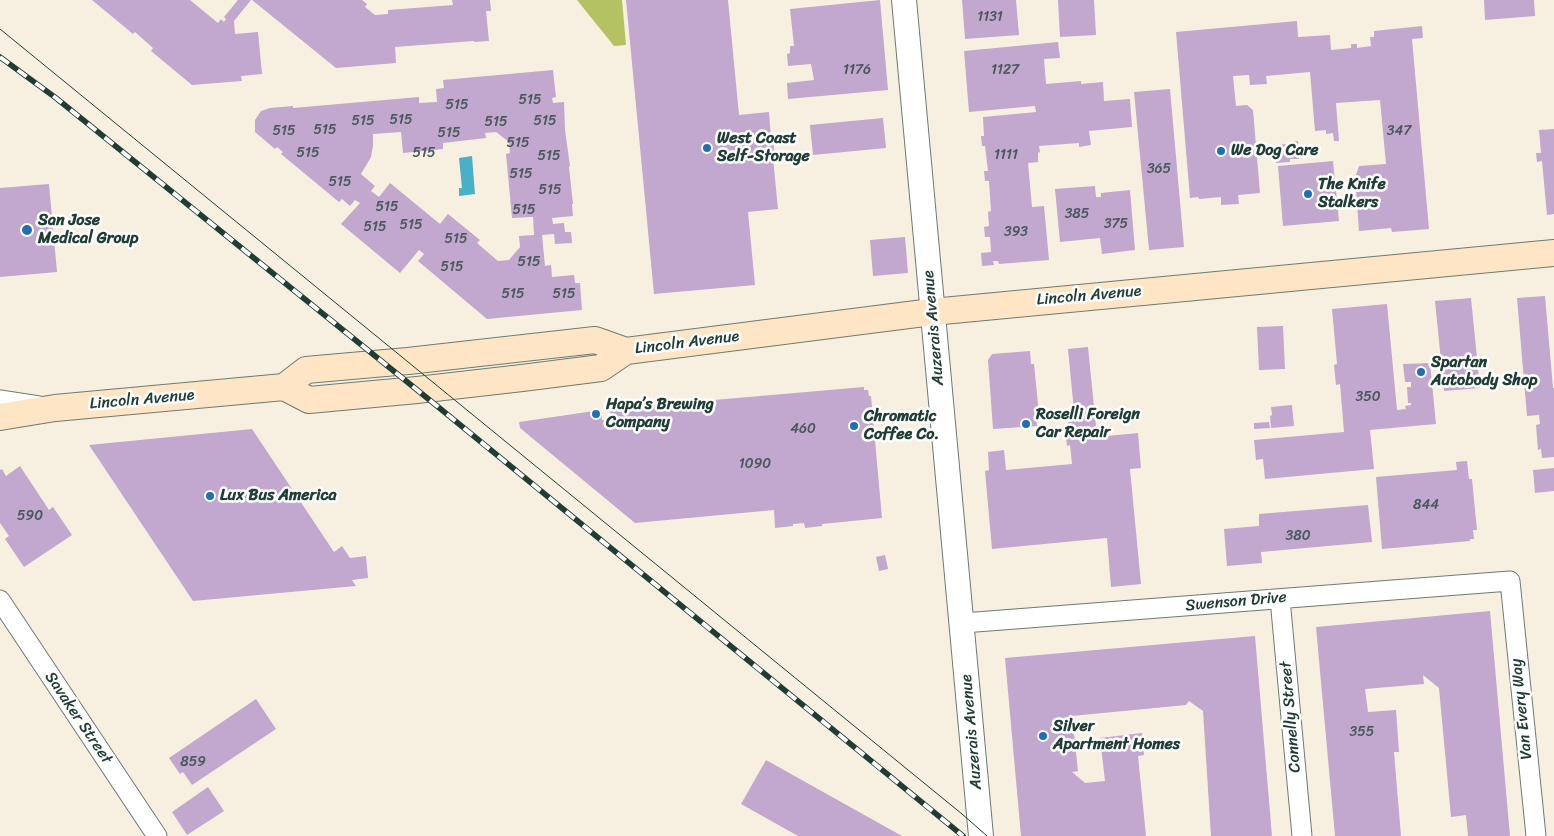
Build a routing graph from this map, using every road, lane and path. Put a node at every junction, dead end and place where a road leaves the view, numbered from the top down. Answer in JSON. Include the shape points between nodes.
{"nodes":[{"id":1,"x":904,"y":0,"type":"edge"},
{"id":2,"x":1554,"y":253,"type":"edge"},
{"id":3,"x":932,"y":312,"type":"junction"},
{"id":4,"x":0,"y":400,"type":"edge"},
{"id":5,"x":55,"y":408,"type":"junction"},
{"id":6,"x":0,"y":417,"type":"edge"},
{"id":7,"x":1510,"y":581,"type":"joint"},
{"id":8,"x":1280,"y":598,"type":"junction"},
{"id":9,"x":0,"y":600,"type":"edge"},
{"id":10,"x":963,"y":624,"type":"junction"},
{"id":11,"x":157,"y":836,"type":"edge"},
{"id":12,"x":981,"y":836,"type":"edge"},
{"id":13,"x":1302,"y":836,"type":"edge"},
{"id":14,"x":1536,"y":836,"type":"edge"}],
"edges":[{"from":1,"to":3,"type":"street","name":"Auzerais Avenue"},
{"from":2,"to":3,"type":"main road","name":"Lincoln Avenue"},
{"from":3,"to":5,"type":"main road","name":"Lincoln Avenue","via":[[626,351],[595,340],[306,370],[284,387]]},
{"from":3,"to":10,"type":"street","name":"Auzerais Avenue"},
{"from":4,"to":5,"type":"street"},
{"from":5,"to":6,"type":"main road","name":"Lincoln Avenue"},
{"from":7,"to":8,"type":"street","name":"Swenson Drive"},
{"from":7,"to":14,"type":"street","name":"Van Every Way"},
{"from":8,"to":10,"type":"street","name":"Swenson Drive"},
{"from":8,"to":13,"type":"street","name":"Connelly Street"},
{"from":9,"to":11,"type":"street","name":"Savaker Street"},
{"from":10,"to":12,"type":"street","name":"Auzerais Avenue"}]}
